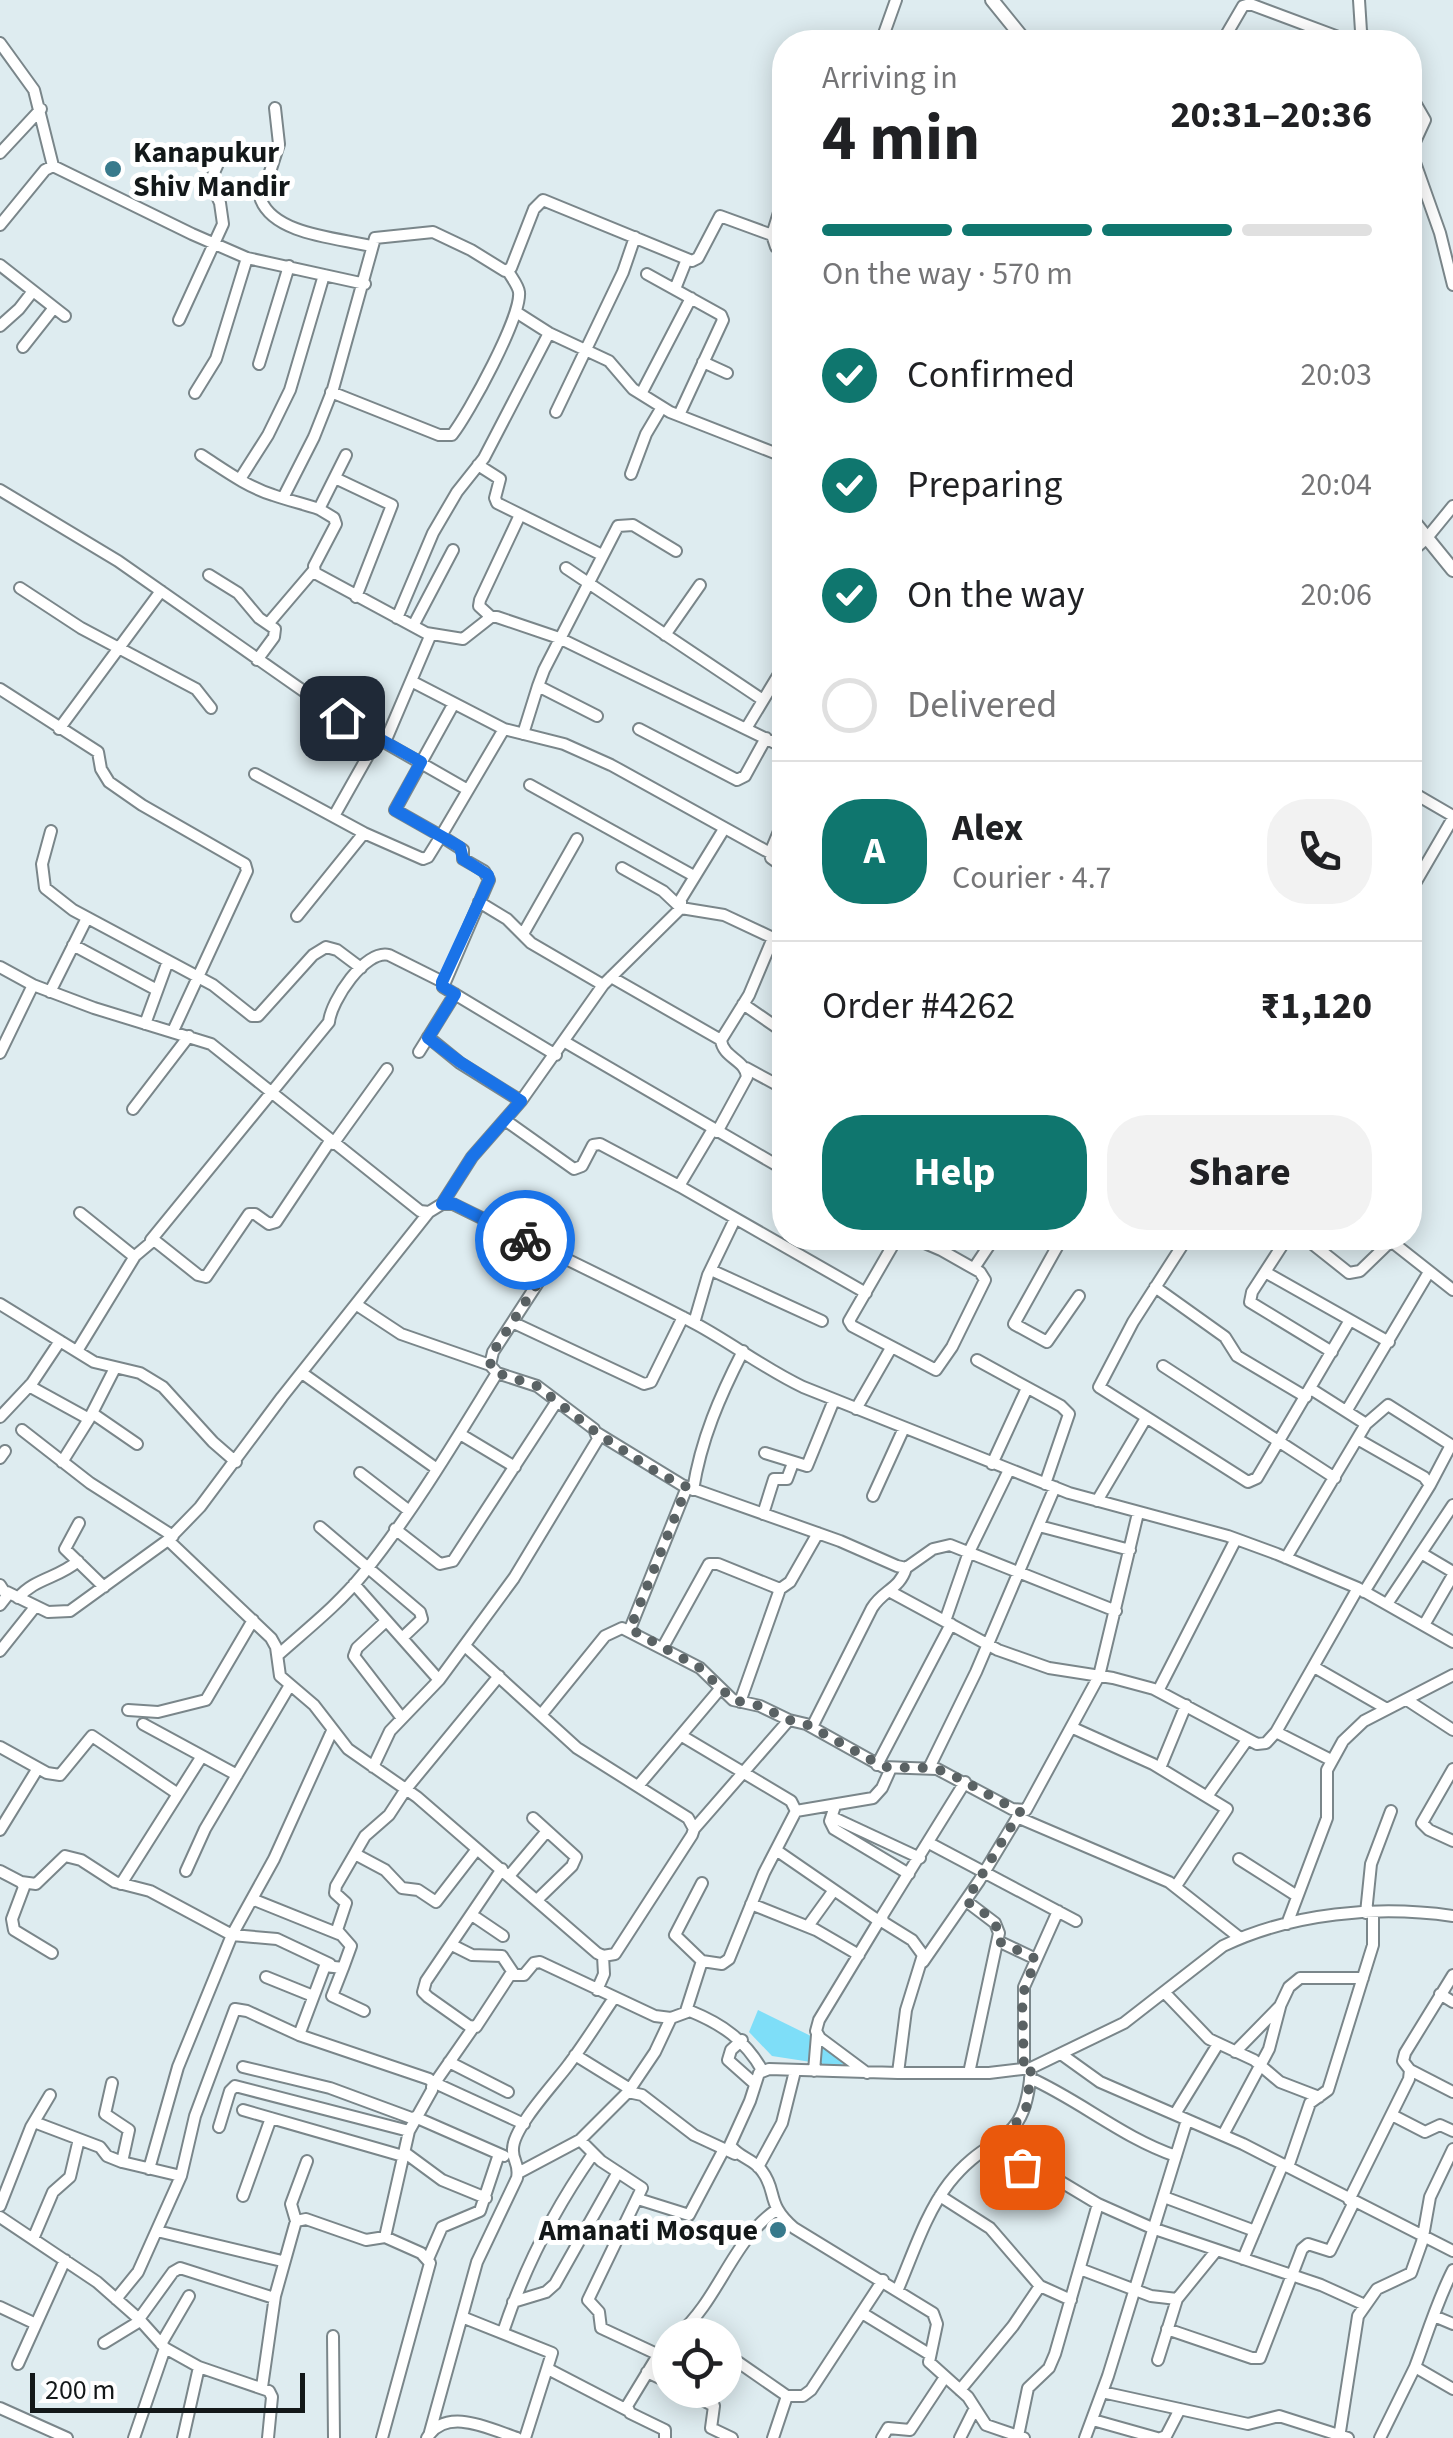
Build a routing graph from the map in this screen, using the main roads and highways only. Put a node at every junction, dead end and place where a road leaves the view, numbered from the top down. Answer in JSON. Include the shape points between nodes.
{"nodes":[{"id":1,"x":992,"y":0,"type":"edge"},
{"id":2,"x":1015,"y":30,"type":"edge"},
{"id":3,"x":1422,"y":534,"type":"edge"},
{"id":4,"x":1453,"y":570,"type":"edge"}],
"edges":[{"from":1,"to":2,"type":"main road"},
{"from":3,"to":4,"type":"main road"}]}
